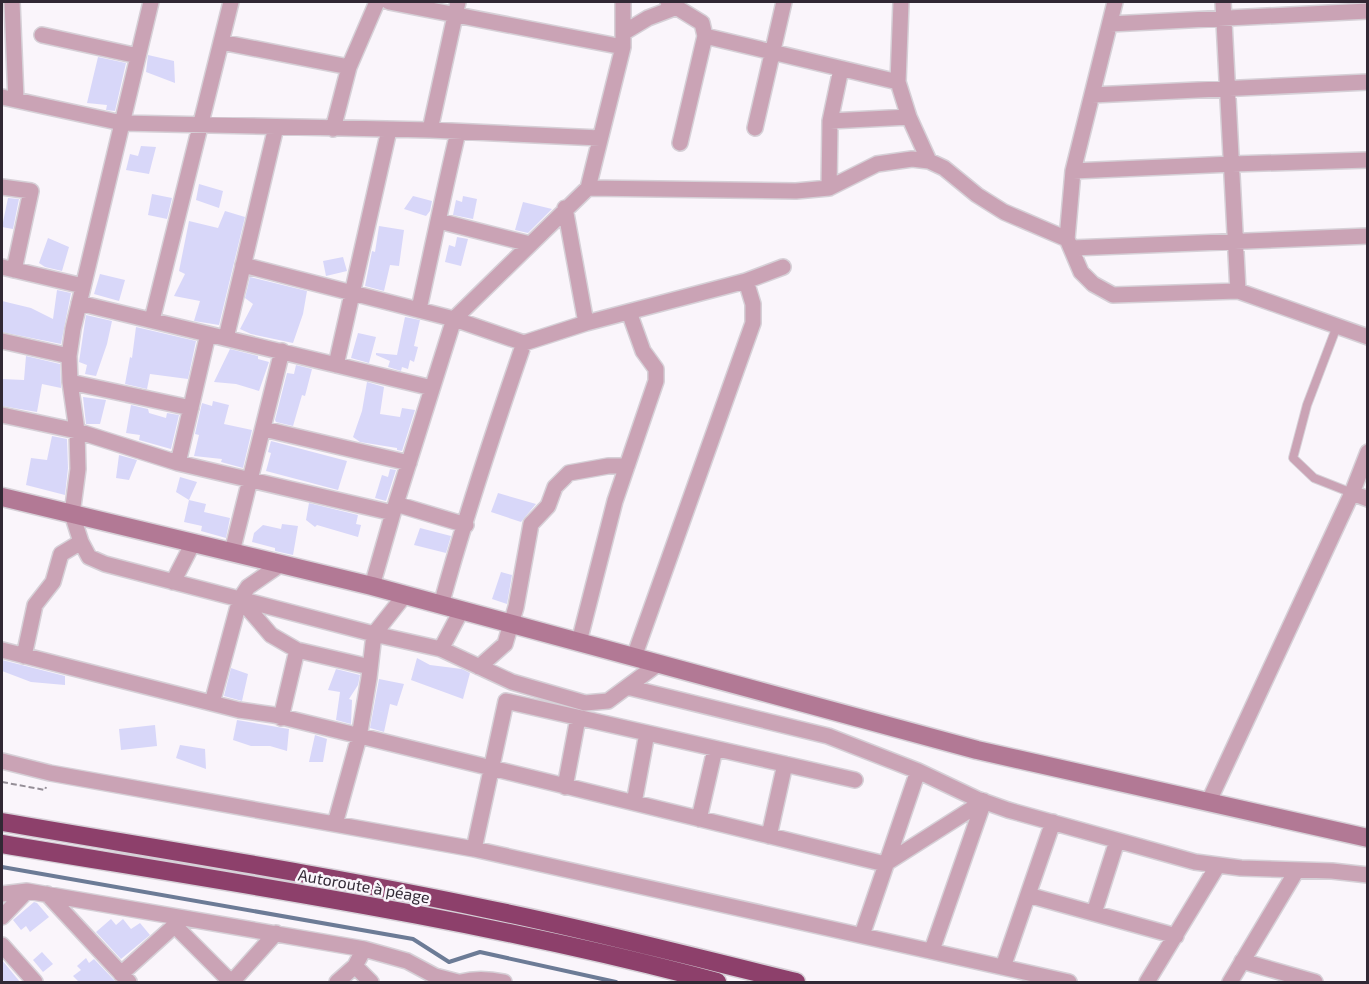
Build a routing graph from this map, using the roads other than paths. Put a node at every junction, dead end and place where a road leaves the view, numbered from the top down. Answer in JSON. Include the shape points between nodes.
{"nodes":[{"id":1,"x":12,"y":2,"type":"edge"},
{"id":2,"x":151,"y":2,"type":"edge"},
{"id":3,"x":231,"y":2,"type":"edge"},
{"id":4,"x":376,"y":2,"type":"edge"},
{"id":5,"x":389,"y":2,"type":"edge"},
{"id":6,"x":623,"y":2,"type":"edge"},
{"id":7,"x":784,"y":2,"type":"edge"},
{"id":8,"x":1115,"y":2,"type":"edge"},
{"id":9,"x":1223,"y":2,"type":"edge"},
{"id":10,"x":896,"y":3,"type":"edge"},
{"id":11,"x":672,"y":4,"type":"edge"},
{"id":12,"x":456,"y":8,"type":"edge"},
{"id":13,"x":1368,"y":11,"type":"edge"},
{"id":14,"x":1224,"y":18,"type":"junction"},
{"id":15,"x":1110,"y":24,"type":"junction"},
{"id":16,"x":42,"y":35,"type":"dead end"},
{"id":17,"x":705,"y":36,"type":"junction"},
{"id":18,"x":623,"y":40,"type":"junction"},
{"id":19,"x":221,"y":42,"type":"junction"},
{"id":20,"x":773,"y":52,"type":"junction"},
{"id":21,"x":138,"y":56,"type":"junction"},
{"id":22,"x":349,"y":67,"type":"junction"},
{"id":23,"x":842,"y":69,"type":"junction"},
{"id":24,"x":898,"y":82,"type":"junction"},
{"id":25,"x":1368,"y":82,"type":"edge"},
{"id":26,"x":1228,"y":88,"type":"junction"},
{"id":27,"x":1092,"y":95,"type":"junction"},
{"id":28,"x":9,"y":99,"type":"edge"},
{"id":29,"x":909,"y":117,"type":"junction"},
{"id":30,"x":830,"y":122,"type":"junction"},
{"id":31,"x":122,"y":123,"type":"junction"},
{"id":32,"x":200,"y":126,"type":"junction"},
{"id":33,"x":276,"y":127,"type":"junction"},
{"id":34,"x":755,"y":128,"type":"dead end"},
{"id":35,"x":333,"y":129,"type":"junction"},
{"id":36,"x":389,"y":130,"type":"junction"},
{"id":37,"x":430,"y":130,"type":"junction"},
{"id":38,"x":458,"y":132,"type":"junction"},
{"id":39,"x":600,"y":138,"type":"junction"},
{"id":40,"x":680,"y":143,"type":"dead end"},
{"id":41,"x":1368,"y":160,"type":"edge"},
{"id":42,"x":929,"y":161,"type":"junction"},
{"id":43,"x":1232,"y":164,"type":"junction"},
{"id":44,"x":1074,"y":171,"type":"junction"},
{"id":45,"x":2,"y":188,"type":"edge"},
{"id":46,"x":588,"y":188,"type":"junction"},
{"id":47,"x":829,"y":188,"type":"junction"},
{"id":48,"x":565,"y":208,"type":"junction"},
{"id":49,"x":438,"y":221,"type":"junction"},
{"id":50,"x":1368,"y":236,"type":"edge"},
{"id":51,"x":1236,"y":242,"type":"junction"},
{"id":52,"x":530,"y":244,"type":"junction"},
{"id":53,"x":1070,"y":244,"type":"junction"},
{"id":54,"x":243,"y":265,"type":"junction"},
{"id":55,"x":783,"y":267,"type":"dead end"},
{"id":56,"x":8,"y":268,"type":"edge"},
{"id":57,"x":746,"y":281,"type":"junction"},
{"id":58,"x":83,"y":286,"type":"junction"},
{"id":59,"x":1238,"y":291,"type":"junction"},
{"id":60,"x":353,"y":292,"type":"junction"},
{"id":61,"x":79,"y":303,"type":"junction"},
{"id":62,"x":418,"y":309,"type":"junction"},
{"id":63,"x":629,"y":312,"type":"junction"},
{"id":64,"x":454,"y":319,"type":"junction"},
{"id":65,"x":152,"y":320,"type":"junction"},
{"id":66,"x":586,"y":323,"type":"junction"},
{"id":67,"x":1337,"y":326,"type":"junction"},
{"id":68,"x":208,"y":334,"type":"junction"},
{"id":69,"x":1368,"y":337,"type":"edge"},
{"id":70,"x":226,"y":338,"type":"junction"},
{"id":71,"x":2,"y":341,"type":"edge"},
{"id":72,"x":524,"y":343,"type":"junction"},
{"id":73,"x":282,"y":351,"type":"junction"},
{"id":74,"x":69,"y":356,"type":"junction"},
{"id":75,"x":336,"y":364,"type":"junction"},
{"id":76,"x":70,"y":382,"type":"junction"},
{"id":77,"x":432,"y":387,"type":"junction"},
{"id":78,"x":191,"y":408,"type":"junction"},
{"id":79,"x":2,"y":415,"type":"edge"},
{"id":80,"x":264,"y":429,"type":"junction"},
{"id":81,"x":77,"y":431,"type":"junction"},
{"id":82,"x":1368,"y":452,"type":"edge"},
{"id":83,"x":178,"y":463,"type":"junction"},
{"id":84,"x":409,"y":463,"type":"junction"},
{"id":85,"x":627,"y":466,"type":"junction"},
{"id":86,"x":251,"y":480,"type":"junction"},
{"id":87,"x":1352,"y":493,"type":"junction"},
{"id":88,"x":2,"y":497,"type":"edge"},
{"id":89,"x":1368,"y":499,"type":"edge"},
{"id":90,"x":394,"y":508,"type":"junction"},
{"id":91,"x":72,"y":514,"type":"junction"},
{"id":92,"x":466,"y":525,"type":"junction"},
{"id":93,"x":81,"y":542,"type":"junction"},
{"id":94,"x":193,"y":543,"type":"junction"},
{"id":95,"x":232,"y":552,"type":"junction"},
{"id":96,"x":281,"y":564,"type":"junction"},
{"id":97,"x":173,"y":582,"type":"junction"},
{"id":98,"x":372,"y":586,"type":"junction"},
{"id":99,"x":405,"y":595,"type":"junction"},
{"id":100,"x":240,"y":599,"type":"junction"},
{"id":101,"x":441,"y":605,"type":"junction"},
{"id":102,"x":461,"y":610,"type":"junction"},
{"id":103,"x":511,"y":624,"type":"junction"},
{"id":104,"x":374,"y":634,"type":"junction"},
{"id":105,"x":579,"y":642,"type":"junction"},
{"id":106,"x":441,"y":649,"type":"junction"},
{"id":107,"x":2,"y":650,"type":"edge"},
{"id":108,"x":297,"y":651,"type":"junction"},
{"id":109,"x":24,"y":656,"type":"junction"},
{"id":110,"x":634,"y":657,"type":"junction"},
{"id":111,"x":658,"y":664,"type":"junction"},
{"id":112,"x":370,"y":667,"type":"junction"},
{"id":113,"x":478,"y":667,"type":"junction"},
{"id":114,"x":627,"y":687,"type":"junction"},
{"id":115,"x":212,"y":703,"type":"junction"},
{"id":116,"x":578,"y":717,"type":"junction"},
{"id":117,"x":281,"y":718,"type":"junction"},
{"id":118,"x":647,"y":733,"type":"junction"},
{"id":119,"x":359,"y":737,"type":"junction"},
{"id":120,"x":715,"y":748,"type":"junction"},
{"id":121,"x":2,"y":761,"type":"edge"},
{"id":122,"x":785,"y":764,"type":"junction"},
{"id":123,"x":491,"y":769,"type":"junction"},
{"id":124,"x":918,"y":771,"type":"junction"},
{"id":125,"x":855,"y":780,"type":"dead end"},
{"id":126,"x":565,"y":786,"type":"junction"},
{"id":127,"x":984,"y":801,"type":"junction"},
{"id":128,"x":1209,"y":801,"type":"junction"},
{"id":129,"x":634,"y":803,"type":"junction"},
{"id":130,"x":699,"y":819,"type":"junction"},
{"id":131,"x":2,"y":822,"type":"edge"},
{"id":132,"x":1053,"y":822,"type":"junction"},
{"id":133,"x":335,"y":824,"type":"junction"},
{"id":134,"x":769,"y":836,"type":"junction"},
{"id":135,"x":1368,"y":838,"type":"edge"},
{"id":136,"x":1117,"y":841,"type":"junction"},
{"id":137,"x":2,"y":844,"type":"edge"},
{"id":138,"x":474,"y":849,"type":"junction"},
{"id":139,"x":885,"y":864,"type":"junction"},
{"id":140,"x":1218,"y":865,"type":"junction"},
{"id":141,"x":1297,"y":870,"type":"junction"},
{"id":142,"x":1368,"y":875,"type":"edge"},
{"id":143,"x":27,"y":891,"type":"junction"},
{"id":144,"x":2,"y":894,"type":"edge"},
{"id":145,"x":47,"y":894,"type":"junction"},
{"id":146,"x":1028,"y":895,"type":"junction"},
{"id":147,"x":1094,"y":913,"type":"junction"},
{"id":148,"x":2,"y":916,"type":"edge"},
{"id":149,"x":276,"y":933,"type":"junction"},
{"id":150,"x":862,"y":935,"type":"junction"},
{"id":151,"x":1176,"y":936,"type":"junction"},
{"id":152,"x":2,"y":945,"type":"edge"},
{"id":153,"x":364,"y":949,"type":"junction"},
{"id":154,"x":932,"y":950,"type":"junction"},
{"id":155,"x":1242,"y":961,"type":"junction"},
{"id":156,"x":354,"y":966,"type":"junction"},
{"id":157,"x":1003,"y":967,"type":"junction"},
{"id":158,"x":125,"y":978,"type":"edge"},
{"id":159,"x":35,"y":982,"type":"edge"},
{"id":160,"x":231,"y":982,"type":"edge"},
{"id":161,"x":337,"y":982,"type":"edge"},
{"id":162,"x":371,"y":982,"type":"edge"},
{"id":163,"x":459,"y":982,"type":"edge"},
{"id":164,"x":504,"y":982,"type":"edge"},
{"id":165,"x":717,"y":982,"type":"edge"},
{"id":166,"x":796,"y":982,"type":"edge"},
{"id":167,"x":1069,"y":982,"type":"edge"},
{"id":168,"x":1147,"y":982,"type":"edge"},
{"id":169,"x":1230,"y":982,"type":"edge"},
{"id":170,"x":1315,"y":982,"type":"edge"}],
"edges":[{"from":1,"to":28,"type":"street"},
{"from":2,"to":21,"type":"street"},
{"from":3,"to":19,"type":"street"},
{"from":4,"to":22,"type":"street"},
{"from":5,"to":12,"type":"street"},
{"from":6,"to":18,"type":"street"},
{"from":7,"to":20,"type":"street"},
{"from":8,"to":15,"type":"street"},
{"from":9,"to":14,"type":"street"},
{"from":10,"to":24,"type":"street"},
{"from":11,"to":17,"type":"street","via":[[702,23]]},
{"from":11,"to":18,"type":"street"},
{"from":12,"to":18,"type":"street"},
{"from":12,"to":37,"type":"street"},
{"from":13,"to":14,"type":"street"},
{"from":14,"to":15,"type":"street"},
{"from":14,"to":26,"type":"street"},
{"from":15,"to":27,"type":"street"},
{"from":16,"to":21,"type":"street"},
{"from":17,"to":20,"type":"street"},
{"from":17,"to":40,"type":"street"},
{"from":18,"to":39,"type":"street"},
{"from":19,"to":22,"type":"street"},
{"from":19,"to":32,"type":"street"},
{"from":20,"to":23,"type":"street"},
{"from":20,"to":34,"type":"street"},
{"from":21,"to":31,"type":"street"},
{"from":22,"to":35,"type":"street"},
{"from":23,"to":24,"type":"street"},
{"from":23,"to":30,"type":"street"},
{"from":24,"to":29,"type":"street"},
{"from":25,"to":26,"type":"street"},
{"from":26,"to":27,"type":"street"},
{"from":26,"to":43,"type":"street"},
{"from":27,"to":44,"type":"street"},
{"from":28,"to":31,"type":"street"},
{"from":29,"to":30,"type":"street"},
{"from":29,"to":42,"type":"street"},
{"from":30,"to":47,"type":"street"},
{"from":31,"to":32,"type":"street"},
{"from":31,"to":58,"type":"street"},
{"from":32,"to":33,"type":"street"},
{"from":32,"to":65,"type":"street"},
{"from":33,"to":35,"type":"street"},
{"from":33,"to":54,"type":"street"},
{"from":35,"to":36,"type":"street"},
{"from":36,"to":37,"type":"street"},
{"from":36,"to":60,"type":"street"},
{"from":37,"to":38,"type":"street"},
{"from":38,"to":39,"type":"street"},
{"from":38,"to":49,"type":"street"},
{"from":39,"to":46,"type":"street"},
{"from":41,"to":43,"type":"street"},
{"from":42,"to":47,"type":"street","via":[[877,164]]},
{"from":42,"to":53,"type":"street","via":[[1004,212]]},
{"from":43,"to":44,"type":"street"},
{"from":43,"to":51,"type":"street"},
{"from":44,"to":53,"type":"street"},
{"from":45,"to":56,"type":"street","via":[[31,190]]},
{"from":46,"to":47,"type":"street"},
{"from":46,"to":48,"type":"street"},
{"from":48,"to":52,"type":"street"},
{"from":48,"to":66,"type":"street"},
{"from":49,"to":52,"type":"street"},
{"from":49,"to":62,"type":"street"},
{"from":50,"to":51,"type":"street"},
{"from":51,"to":53,"type":"street"},
{"from":51,"to":59,"type":"street"},
{"from":52,"to":64,"type":"street"},
{"from":53,"to":59,"type":"street","via":[[1081,272],[1113,295]]},
{"from":54,"to":60,"type":"street"},
{"from":54,"to":70,"type":"street"},
{"from":55,"to":57,"type":"street"},
{"from":56,"to":58,"type":"street"},
{"from":57,"to":63,"type":"street"},
{"from":57,"to":110,"type":"street","via":[[753,304],[753,324]]},
{"from":58,"to":61,"type":"street"},
{"from":59,"to":67,"type":"street"},
{"from":60,"to":62,"type":"street"},
{"from":60,"to":75,"type":"street"},
{"from":61,"to":65,"type":"street"},
{"from":61,"to":74,"type":"street"},
{"from":62,"to":64,"type":"street"},
{"from":63,"to":66,"type":"street"},
{"from":63,"to":85,"type":"street","via":[[643,351],[656,369],[656,381]]},
{"from":64,"to":72,"type":"street"},
{"from":64,"to":77,"type":"street"},
{"from":65,"to":68,"type":"street"},
{"from":66,"to":72,"type":"street"},
{"from":67,"to":69,"type":"street"},
{"from":67,"to":87,"type":"lane","via":[[1307,405],[1293,458],[1314,478]]},
{"from":68,"to":70,"type":"street"},
{"from":68,"to":78,"type":"street"},
{"from":70,"to":73,"type":"street"},
{"from":71,"to":74,"type":"street"},
{"from":72,"to":92,"type":"street"},
{"from":73,"to":75,"type":"street"},
{"from":73,"to":80,"type":"street"},
{"from":74,"to":76,"type":"street"},
{"from":75,"to":77,"type":"street"},
{"from":76,"to":78,"type":"street"},
{"from":76,"to":81,"type":"street"},
{"from":77,"to":84,"type":"street"},
{"from":78,"to":83,"type":"street"},
{"from":79,"to":81,"type":"street"},
{"from":80,"to":84,"type":"street"},
{"from":80,"to":86,"type":"street"},
{"from":81,"to":83,"type":"street"},
{"from":81,"to":91,"type":"street","via":[[78,469]]},
{"from":82,"to":87,"type":"street"},
{"from":83,"to":86,"type":"street"},
{"from":84,"to":90,"type":"street"},
{"from":85,"to":103,"type":"street","via":[[569,473],[555,487],[548,506],[531,524]]},
{"from":85,"to":105,"type":"street"},
{"from":86,"to":90,"type":"street"},
{"from":86,"to":95,"type":"street"},
{"from":87,"to":89,"type":"street"},
{"from":87,"to":128,"type":"street"},
{"from":88,"to":91,"type":"street"},
{"from":90,"to":92,"type":"street"},
{"from":90,"to":98,"type":"street"},
{"from":91,"to":93,"type":"street"},
{"from":91,"to":94,"type":"street"},
{"from":92,"to":101,"type":"street"},
{"from":93,"to":97,"type":"street","via":[[89,557],[105,564]]},
{"from":93,"to":109,"type":"street","via":[[61,554],[53,582],[35,605]]},
{"from":94,"to":95,"type":"street"},
{"from":94,"to":97,"type":"street"},
{"from":95,"to":96,"type":"street"},
{"from":96,"to":98,"type":"street"},
{"from":96,"to":100,"type":"street","via":[[248,587]]},
{"from":97,"to":100,"type":"street"},
{"from":98,"to":99,"type":"street"},
{"from":99,"to":101,"type":"street"},
{"from":99,"to":104,"type":"street"},
{"from":100,"to":104,"type":"street"},
{"from":100,"to":108,"type":"street","via":[[271,635]]},
{"from":100,"to":115,"type":"street"},
{"from":101,"to":102,"type":"street"},
{"from":102,"to":103,"type":"street"},
{"from":102,"to":106,"type":"street"},
{"from":103,"to":105,"type":"street"},
{"from":103,"to":113,"type":"street","via":[[505,644]]},
{"from":104,"to":106,"type":"street"},
{"from":104,"to":112,"type":"street"},
{"from":105,"to":110,"type":"street"},
{"from":106,"to":113,"type":"street"},
{"from":107,"to":109,"type":"street"},
{"from":108,"to":112,"type":"street"},
{"from":108,"to":117,"type":"street"},
{"from":109,"to":115,"type":"street"},
{"from":110,"to":111,"type":"street"},
{"from":111,"to":114,"type":"street"},
{"from":111,"to":128,"type":"street","via":[[977,750]]},
{"from":112,"to":119,"type":"street"},
{"from":113,"to":114,"type":"street","via":[[512,682],[585,703],[608,701]]},
{"from":114,"to":124,"type":"street","via":[[828,736]]},
{"from":115,"to":117,"type":"street"},
{"from":116,"to":118,"type":"street"},
{"from":116,"to":123,"type":"street","via":[[506,701]]},
{"from":116,"to":126,"type":"street"},
{"from":117,"to":119,"type":"street"},
{"from":118,"to":120,"type":"street"},
{"from":118,"to":129,"type":"street"},
{"from":119,"to":123,"type":"street"},
{"from":119,"to":133,"type":"street"},
{"from":120,"to":122,"type":"street"},
{"from":120,"to":130,"type":"street"},
{"from":121,"to":133,"type":"street"},
{"from":122,"to":125,"type":"street"},
{"from":122,"to":134,"type":"street"},
{"from":123,"to":126,"type":"street"},
{"from":123,"to":138,"type":"street"},
{"from":124,"to":127,"type":"street"},
{"from":124,"to":139,"type":"street"},
{"from":126,"to":129,"type":"street"},
{"from":127,"to":132,"type":"street"},
{"from":127,"to":139,"type":"street"},
{"from":127,"to":154,"type":"street"},
{"from":128,"to":135,"type":"street"},
{"from":129,"to":130,"type":"street"},
{"from":130,"to":134,"type":"street"},
{"from":131,"to":166,"type":"highway","via":[[488,909]]},
{"from":132,"to":136,"type":"street"},
{"from":132,"to":146,"type":"street"},
{"from":133,"to":138,"type":"street"},
{"from":134,"to":139,"type":"street"},
{"from":136,"to":140,"type":"street"},
{"from":136,"to":147,"type":"street"},
{"from":137,"to":165,"type":"highway","name":"Autoroute à péage","via":[[491,929]]},
{"from":138,"to":150,"type":"street"},
{"from":139,"to":150,"type":"street"},
{"from":140,"to":141,"type":"street"},
{"from":140,"to":151,"type":"street"},
{"from":141,"to":142,"type":"street"},
{"from":141,"to":155,"type":"street"},
{"from":143,"to":144,"type":"street"},
{"from":143,"to":145,"type":"street"},
{"from":143,"to":148,"type":"street"},
{"from":145,"to":149,"type":"street"},
{"from":145,"to":158,"type":"street"},
{"from":146,"to":147,"type":"street"},
{"from":146,"to":157,"type":"street"},
{"from":147,"to":151,"type":"street"},
{"from":149,"to":153,"type":"street"},
{"from":149,"to":160,"type":"street"},
{"from":150,"to":154,"type":"street"},
{"from":151,"to":168,"type":"street"},
{"from":152,"to":159,"type":"street"},
{"from":153,"to":156,"type":"street"},
{"from":153,"to":163,"type":"street"},
{"from":154,"to":157,"type":"street"},
{"from":155,"to":169,"type":"street"},
{"from":155,"to":170,"type":"street"},
{"from":156,"to":161,"type":"street"},
{"from":156,"to":162,"type":"street"},
{"from":157,"to":167,"type":"street"},
{"from":158,"to":160,"type":"street","via":[[173,927]]},
{"from":163,"to":164,"type":"street"}]}
